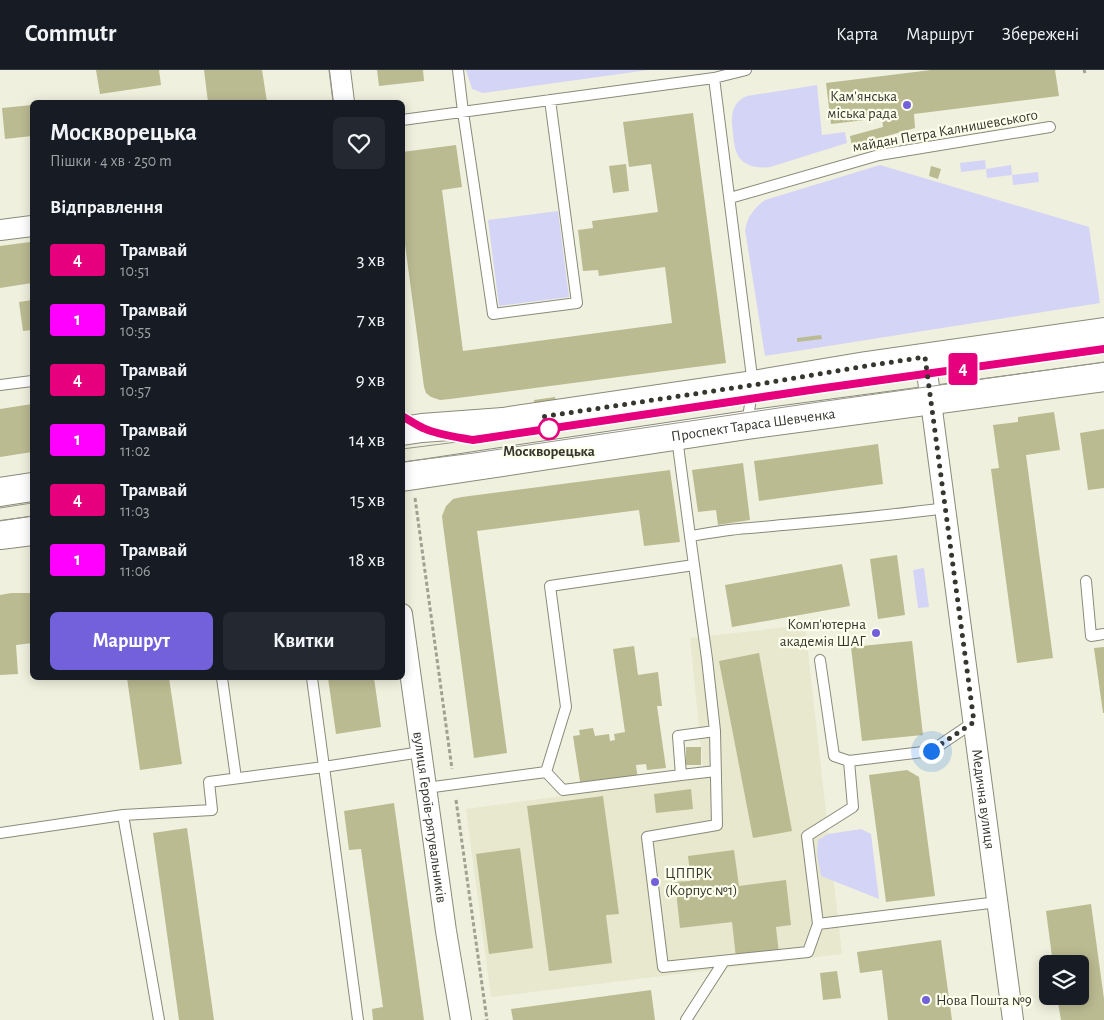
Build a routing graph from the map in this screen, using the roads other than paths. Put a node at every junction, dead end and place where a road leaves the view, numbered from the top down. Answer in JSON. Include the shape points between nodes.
{"nodes":[{"id":1,"x":340,"y":70,"type":"edge"},
{"id":2,"x":458,"y":70,"type":"edge"},
{"id":3,"x":746,"y":70,"type":"edge"},
{"id":4,"x":714,"y":78,"type":"junction"},
{"id":5,"x":344,"y":100,"type":"edge"},
{"id":6,"x":550,"y":100,"type":"junction"},
{"id":7,"x":463,"y":112,"type":"junction"},
{"id":8,"x":405,"y":120,"type":"edge"},
{"id":9,"x":1050,"y":127,"type":"dead end"},
{"id":10,"x":730,"y":198,"type":"junction"},
{"id":11,"x":30,"y":226,"type":"edge"},
{"id":12,"x":0,"y":230,"type":"edge"},
{"id":13,"x":1104,"y":332,"type":"edge"},
{"id":14,"x":925,"y":357,"type":"junction"},
{"id":15,"x":1104,"y":377,"type":"edge"},
{"id":16,"x":30,"y":381,"type":"edge"},
{"id":17,"x":753,"y":385,"type":"junction"},
{"id":18,"x":0,"y":386,"type":"edge"},
{"id":19,"x":931,"y":400,"type":"junction"},
{"id":20,"x":747,"y":425,"type":"junction"},
{"id":21,"x":405,"y":431,"type":"edge"},
{"id":22,"x":677,"y":436,"type":"junction"},
{"id":23,"x":30,"y":487,"type":"edge"},
{"id":24,"x":409,"y":488,"type":"edge"},
{"id":25,"x":0,"y":492,"type":"edge"},
{"id":26,"x":946,"y":508,"type":"junction"},
{"id":27,"x":30,"y":531,"type":"edge"},
{"id":28,"x":0,"y":535,"type":"edge"},
{"id":29,"x":690,"y":536,"type":"junction"},
{"id":30,"x":694,"y":565,"type":"junction"},
{"id":31,"x":1086,"y":581,"type":"dead end"},
{"id":32,"x":1104,"y":634,"type":"edge"},
{"id":33,"x":405,"y":636,"type":"edge"},
{"id":34,"x":820,"y":660,"type":"dead end"},
{"id":35,"x":222,"y":680,"type":"edge"},
{"id":36,"x":312,"y":680,"type":"edge"},
{"id":37,"x":974,"y":722,"type":"junction"},
{"id":38,"x":715,"y":731,"type":"junction"},
{"id":39,"x":421,"y":752,"type":"junction"},
{"id":40,"x":848,"y":762,"type":"junction"},
{"id":41,"x":324,"y":767,"type":"junction"},
{"id":42,"x":716,"y":771,"type":"junction"},
{"id":43,"x":546,"y":772,"type":"junction"},
{"id":44,"x":682,"y":775,"type":"junction"},
{"id":45,"x":236,"y":778,"type":"junction"},
{"id":46,"x":426,"y":788,"type":"junction"},
{"id":47,"x":123,"y":815,"type":"junction"},
{"id":48,"x":0,"y":834,"type":"edge"},
{"id":49,"x":998,"y":902,"type":"junction"},
{"id":50,"x":818,"y":924,"type":"junction"},
{"id":51,"x":724,"y":961,"type":"junction"},
{"id":52,"x":159,"y":1020,"type":"edge"},
{"id":53,"x":358,"y":1020,"type":"edge"},
{"id":54,"x":461,"y":1020,"type":"edge"},
{"id":55,"x":686,"y":1020,"type":"edge"},
{"id":56,"x":1013,"y":1020,"type":"edge"}],
"edges":[{"from":1,"to":5,"type":"street"},
{"from":2,"to":7,"type":"lane"},
{"from":3,"to":4,"type":"lane"},
{"from":4,"to":6,"type":"lane"},
{"from":4,"to":10,"type":"lane"},
{"from":6,"to":7,"type":"lane"},
{"from":6,"to":7,"type":"lane","via":[[577,303],[493,314]]},
{"from":7,"to":8,"type":"lane"},
{"from":9,"to":10,"type":"lane","name":"майдан Петра Калнишевського","via":[[879,155]]},
{"from":10,"to":17,"type":"lane"},
{"from":11,"to":12,"type":"street"},
{"from":13,"to":14,"type":"main road"},
{"from":14,"to":17,"type":"main road"},
{"from":14,"to":19,"type":"street","name":"Медична вулиця"},
{"from":15,"to":19,"type":"main road","name":"Проспект Тараса Шевченка"},
{"from":16,"to":18,"type":"lane"},
{"from":17,"to":20,"type":"lane"},
{"from":17,"to":21,"type":"main road","via":[[503,422]]},
{"from":19,"to":20,"type":"main road","name":"Проспект Тараса Шевченка"},
{"from":19,"to":26,"type":"street","name":"Медична вулиця"},
{"from":20,"to":22,"type":"main road","name":"Проспект Тараса Шевченка"},
{"from":22,"to":24,"type":"main road","name":"Проспект Тараса Шевченка"},
{"from":22,"to":29,"type":"lane"},
{"from":23,"to":25,"type":"main road"},
{"from":26,"to":29,"type":"lane"},
{"from":26,"to":37,"type":"street","name":"Медична вулиця"},
{"from":27,"to":28,"type":"main road"},
{"from":29,"to":30,"type":"lane"},
{"from":30,"to":38,"type":"lane"},
{"from":30,"to":43,"type":"lane","via":[[550,586],[566,707]]},
{"from":31,"to":32,"type":"lane","via":[[1091,636]]},
{"from":33,"to":39,"type":"street","name":"вулиця Героїв-рятувальників"},
{"from":34,"to":40,"type":"lane","via":[[834,756]]},
{"from":35,"to":45,"type":"lane"},
{"from":36,"to":41,"type":"lane"},
{"from":37,"to":40,"type":"lane","via":[[931,751]]},
{"from":37,"to":49,"type":"street","name":"Медична вулиця"},
{"from":38,"to":42,"type":"lane"},
{"from":38,"to":44,"type":"lane","via":[[678,736]]},
{"from":39,"to":41,"type":"lane"},
{"from":39,"to":46,"type":"street","name":"вулиця Героїв-рятувальників"},
{"from":40,"to":50,"type":"lane","via":[[853,807],[806,836]]},
{"from":41,"to":45,"type":"lane"},
{"from":41,"to":53,"type":"lane"},
{"from":42,"to":44,"type":"lane"},
{"from":42,"to":51,"type":"lane","via":[[717,825],[647,837],[663,967]]},
{"from":43,"to":44,"type":"lane","via":[[563,790]]},
{"from":43,"to":46,"type":"lane"},
{"from":45,"to":47,"type":"lane","via":[[209,782],[212,810]]},
{"from":46,"to":54,"type":"street","name":"вулиця Героїв-рятувальників"},
{"from":47,"to":48,"type":"lane"},
{"from":47,"to":52,"type":"lane"},
{"from":49,"to":50,"type":"lane"},
{"from":49,"to":56,"type":"street","name":"Медична вулиця"},
{"from":50,"to":51,"type":"lane","via":[[808,952]]},
{"from":51,"to":55,"type":"lane"}]}
